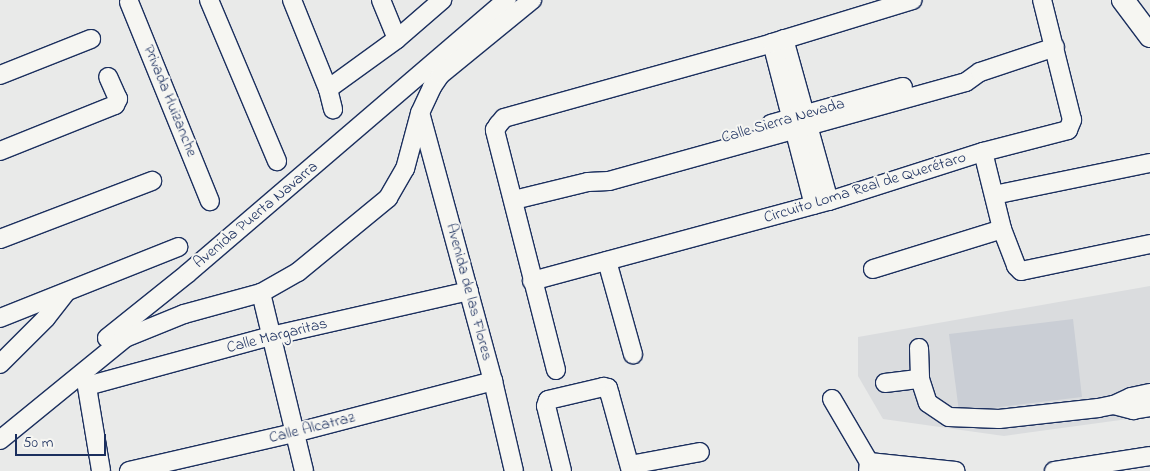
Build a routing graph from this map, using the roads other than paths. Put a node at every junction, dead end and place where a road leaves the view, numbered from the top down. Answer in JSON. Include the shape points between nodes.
{"nodes":[{"id":1,"x":209,"y":0,"type":"edge"},
{"id":2,"x":292,"y":0,"type":"edge"},
{"id":3,"x":382,"y":0,"type":"edge"},
{"id":4,"x":442,"y":0,"type":"edge"},
{"id":5,"x":507,"y":0,"type":"edge"},
{"id":6,"x":532,"y":0,"type":"edge"},
{"id":7,"x":913,"y":0,"type":"edge"},
{"id":8,"x":1042,"y":0,"type":"edge"},
{"id":9,"x":1123,"y":0,"type":"edge"},
{"id":10,"x":126,"y":3,"type":"edge"},
{"id":11,"x":1150,"y":36,"type":"edge"},
{"id":12,"x":91,"y":38,"type":"dead end"},
{"id":13,"x":397,"y":39,"type":"junction"},
{"id":14,"x":778,"y":41,"type":"junction"},
{"id":15,"x":1055,"y":47,"type":"junction"},
{"id":16,"x":0,"y":75,"type":"edge"},
{"id":17,"x":108,"y":78,"type":"dead end"},
{"id":18,"x":328,"y":89,"type":"junction"},
{"id":19,"x":404,"y":90,"type":"junction"},
{"id":20,"x":333,"y":109,"type":"dead end"},
{"id":21,"x":420,"y":113,"type":"junction"},
{"id":22,"x":799,"y":122,"type":"junction"},
{"id":23,"x":0,"y":151,"type":"edge"},
{"id":24,"x":982,"y":152,"type":"junction"},
{"id":25,"x":277,"y":161,"type":"dead end"},
{"id":26,"x":1150,"y":163,"type":"edge"},
{"id":27,"x":152,"y":181,"type":"dead end"},
{"id":28,"x":994,"y":195,"type":"junction"},
{"id":29,"x":514,"y":200,"type":"junction"},
{"id":30,"x":210,"y":201,"type":"dead end"},
{"id":31,"x":822,"y":203,"type":"junction"},
{"id":32,"x":1002,"y":229,"type":"junction"},
{"id":33,"x":0,"y":239,"type":"edge"},
{"id":34,"x":1150,"y":244,"type":"edge"},
{"id":35,"x":178,"y":247,"type":"dead end"},
{"id":36,"x":607,"y":261,"type":"junction"},
{"id":37,"x":873,"y":269,"type":"dead end"},
{"id":38,"x":532,"y":281,"type":"junction"},
{"id":39,"x":170,"y":288,"type":"junction"},
{"id":40,"x":469,"y":291,"type":"junction"},
{"id":41,"x":65,"y":293,"type":"junction"},
{"id":42,"x":260,"y":293,"type":"junction"},
{"id":43,"x":184,"y":314,"type":"junction"},
{"id":44,"x":0,"y":318,"type":"edge"},
{"id":45,"x":271,"y":336,"type":"junction"},
{"id":46,"x":919,"y":348,"type":"dead end"},
{"id":47,"x":633,"y":354,"type":"dead end"},
{"id":48,"x":0,"y":364,"type":"edge"},
{"id":49,"x":556,"y":370,"type":"dead end"},
{"id":50,"x":86,"y":378,"type":"junction"},
{"id":51,"x":920,"y":378,"type":"junction"},
{"id":52,"x":493,"y":381,"type":"junction"},
{"id":53,"x":885,"y":383,"type":"dead end"},
{"id":54,"x":1150,"y":393,"type":"edge"},
{"id":55,"x":832,"y":399,"type":"dead end"},
{"id":56,"x":1132,"y":403,"type":"junction"},
{"id":57,"x":1150,"y":407,"type":"edge"},
{"id":58,"x":0,"y":425,"type":"edge"},
{"id":59,"x":294,"y":433,"type":"junction"},
{"id":60,"x":0,"y":440,"type":"edge"},
{"id":61,"x":700,"y":452,"type":"dead end"},
{"id":62,"x":1150,"y":456,"type":"edge"},
{"id":63,"x":869,"y":466,"type":"edge"},
{"id":64,"x":630,"y":468,"type":"edge"},
{"id":65,"x":101,"y":471,"type":"edge"},
{"id":66,"x":129,"y":471,"type":"edge"},
{"id":67,"x":304,"y":471,"type":"edge"},
{"id":68,"x":514,"y":471,"type":"edge"},
{"id":69,"x":562,"y":471,"type":"edge"},
{"id":70,"x":956,"y":471,"type":"edge"},
{"id":71,"x":1054,"y":471,"type":"edge"}],
"edges":[{"from":1,"to":25,"type":"street"},
{"from":2,"to":18,"type":"street"},
{"from":3,"to":13,"type":"street"},
{"from":4,"to":13,"type":"street"},
{"from":5,"to":19,"type":"street","name":"Avenida Puerta Navarra"},
{"from":6,"to":21,"type":"street","via":[[440,75]]},
{"from":7,"to":14,"type":"street"},
{"from":8,"to":15,"type":"street","name":"Circuito Loma Real de Querétaro"},
{"from":9,"to":11,"type":"main road"},
{"from":10,"to":30,"type":"street","name":"Privada Huizanche"},
{"from":12,"to":16,"type":"street"},
{"from":13,"to":18,"type":"street"},
{"from":14,"to":22,"type":"street"},
{"from":14,"to":29,"type":"street","via":[[504,118],[495,130]]},
{"from":15,"to":22,"type":"street","name":"Calle Sierra Nevada","via":[[980,72],[966,82]]},
{"from":15,"to":24,"type":"street","name":"Circuito Loma Real de Querétaro","via":[[1072,126],[1068,130]]},
{"from":17,"to":23,"type":"street","via":[[118,102]]},
{"from":18,"to":20,"type":"street"},
{"from":19,"to":21,"type":"street","name":"Avenida de las Flores"},
{"from":19,"to":39,"type":"street","name":"Avenida Puerta Navarra"},
{"from":21,"to":40,"type":"street","name":"Avenida de las Flores"},
{"from":21,"to":42,"type":"street","via":[[405,170],[388,198],[298,272]]},
{"from":22,"to":29,"type":"street","name":"Calle Sierra Nevada","via":[[605,171],[588,182]]},
{"from":22,"to":31,"type":"street"},
{"from":24,"to":28,"type":"street"},
{"from":24,"to":31,"type":"street","name":"Circuito Loma Real de Querétaro"},
{"from":26,"to":28,"type":"street"},
{"from":27,"to":33,"type":"street"},
{"from":28,"to":32,"type":"street"},
{"from":29,"to":38,"type":"street"},
{"from":31,"to":36,"type":"street","name":"Circuito Loma Real de Querétaro"},
{"from":32,"to":34,"type":"street","via":[[1020,271]]},
{"from":32,"to":37,"type":"street"},
{"from":35,"to":41,"type":"street"},
{"from":36,"to":38,"type":"street","name":"Circuito Loma Real de Querétaro"},
{"from":36,"to":47,"type":"street"},
{"from":38,"to":49,"type":"street"},
{"from":39,"to":43,"type":"street","via":[[173,302]]},
{"from":39,"to":58,"type":"street","name":"Avenida Puerta Navarra"},
{"from":40,"to":45,"type":"street","name":"Calle Margaritas"},
{"from":40,"to":52,"type":"street","name":"Avenida de las Flores"},
{"from":41,"to":44,"type":"street"},
{"from":41,"to":48,"type":"street","via":[[46,318]]},
{"from":42,"to":43,"type":"street"},
{"from":42,"to":45,"type":"street"},
{"from":43,"to":50,"type":"street","via":[[124,338]]},
{"from":45,"to":50,"type":"street","name":"Calle Margaritas"},
{"from":45,"to":59,"type":"street"},
{"from":46,"to":51,"type":"street"},
{"from":50,"to":60,"type":"street"},
{"from":50,"to":65,"type":"street"},
{"from":51,"to":53,"type":"street"},
{"from":51,"to":56,"type":"street","via":[[928,403],[949,417],[999,420]]},
{"from":52,"to":59,"type":"street","name":"Calle Alcatraz"},
{"from":52,"to":68,"type":"street","name":"Avenida de las Flores"},
{"from":54,"to":56,"type":"street"},
{"from":55,"to":63,"type":"street"},
{"from":56,"to":57,"type":"street"},
{"from":59,"to":66,"type":"street","name":"Calle Alcatraz"},
{"from":59,"to":67,"type":"street"},
{"from":61,"to":64,"type":"street"},
{"from":62,"to":71,"type":"street"},
{"from":63,"to":70,"type":"street"},
{"from":64,"to":69,"type":"street","via":[[608,388],[603,387],[548,400],[546,406]]}]}
